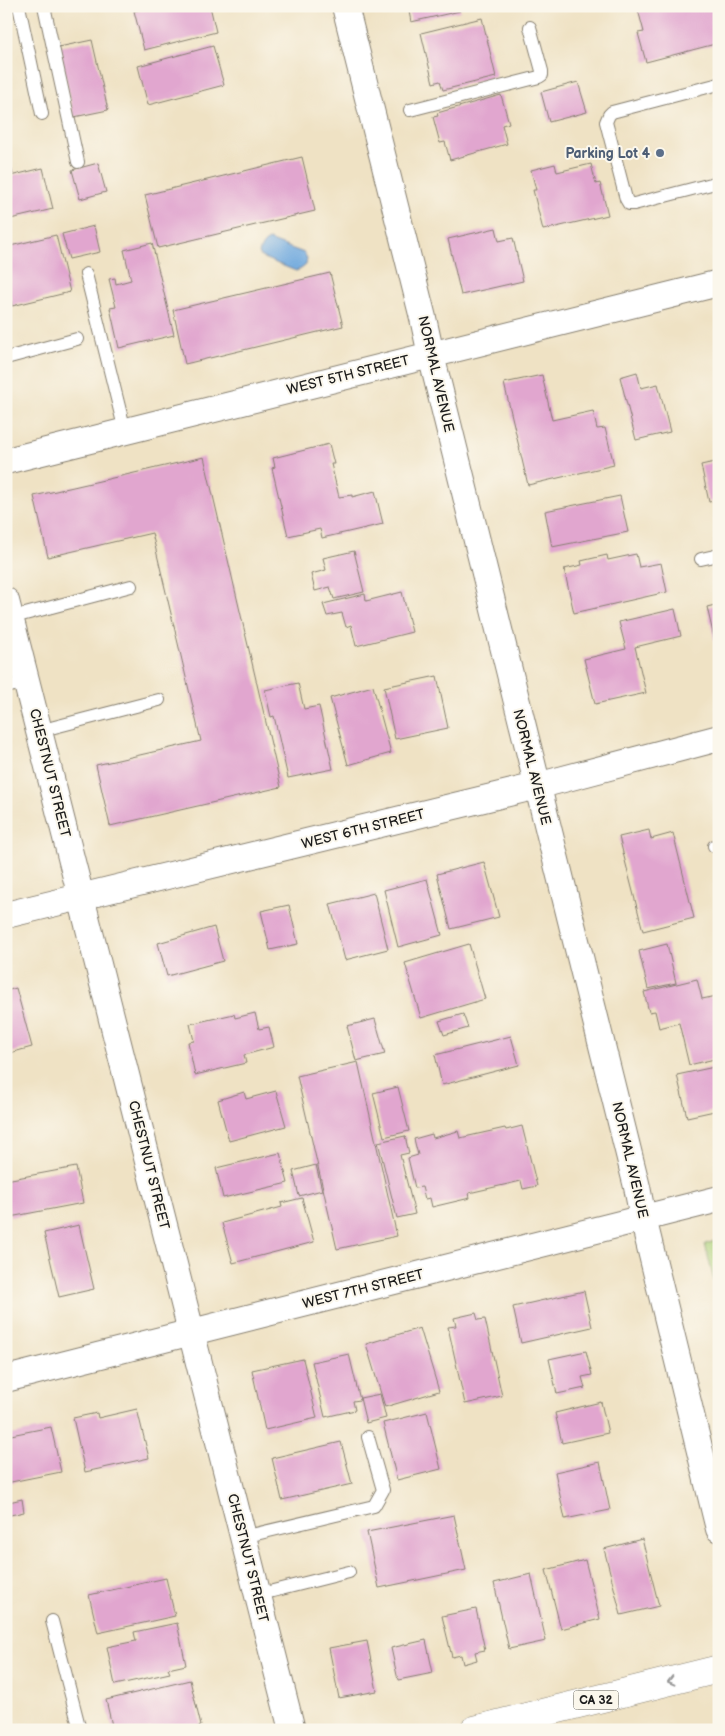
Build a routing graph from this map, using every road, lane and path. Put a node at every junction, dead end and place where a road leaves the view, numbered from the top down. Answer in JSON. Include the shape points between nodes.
{"nodes":[{"id":1,"x":18,"y":6,"type":"edge"},
{"id":2,"x":44,"y":6,"type":"edge"},
{"id":3,"x":345,"y":6,"type":"edge"},
{"id":4,"x":530,"y":27,"type":"dead end"},
{"id":5,"x":719,"y":84,"type":"edge"},
{"id":6,"x":410,"y":110,"type":"dead end"},
{"id":7,"x":42,"y":114,"type":"dead end"},
{"id":8,"x":78,"y":162,"type":"dead end"},
{"id":9,"x":719,"y":182,"type":"edge"},
{"id":10,"x":86,"y":274,"type":"dead end"},
{"id":11,"x":719,"y":283,"type":"edge"},
{"id":12,"x":77,"y":339,"type":"dead end"},
{"id":13,"x":430,"y":355,"type":"junction"},
{"id":14,"x":6,"y":358,"type":"edge"},
{"id":15,"x":125,"y":431,"type":"junction"},
{"id":16,"x":6,"y":461,"type":"edge"},
{"id":17,"x":719,"y":555,"type":"edge"},
{"id":18,"x":701,"y":559,"type":"dead end"},
{"id":19,"x":131,"y":586,"type":"dead end"},
{"id":20,"x":8,"y":609,"type":"edge"},
{"id":21,"x":16,"y":684,"type":"edge"},
{"id":22,"x":159,"y":700,"type":"dead end"},
{"id":23,"x":39,"y":731,"type":"junction"},
{"id":24,"x":719,"y":738,"type":"edge"},
{"id":25,"x":537,"y":786,"type":"junction"},
{"id":26,"x":81,"y":897,"type":"junction"},
{"id":27,"x":6,"y":915,"type":"edge"},
{"id":28,"x":719,"y":1199,"type":"edge"},
{"id":29,"x":643,"y":1218,"type":"junction"},
{"id":30,"x":191,"y":1332,"type":"junction"},
{"id":31,"x":6,"y":1379,"type":"edge"},
{"id":32,"x":368,"y":1437,"type":"dead end"},
{"id":33,"x":719,"y":1529,"type":"edge"},
{"id":34,"x":243,"y":1537,"type":"junction"},
{"id":35,"x":349,"y":1572,"type":"dead end"},
{"id":36,"x":258,"y":1595,"type":"junction"},
{"id":37,"x":52,"y":1622,"type":"dead end"},
{"id":38,"x":719,"y":1669,"type":"edge"},
{"id":39,"x":80,"y":1730,"type":"edge"},
{"id":40,"x":292,"y":1730,"type":"edge"},
{"id":41,"x":474,"y":1730,"type":"edge"}],
"edges":[{"from":1,"to":7,"type":"lane"},
{"from":2,"to":8,"type":"lane"},
{"from":3,"to":13,"type":"street","name":"NORMAL AVENUE"},
{"from":4,"to":6,"type":"lane","via":[[542,75]]},
{"from":5,"to":9,"type":"lane","via":[[612,112],[606,122],[630,204]]},
{"from":10,"to":15,"type":"lane"},
{"from":11,"to":13,"type":"street","name":"WEST 5TH STREET"},
{"from":12,"to":14,"type":"lane"},
{"from":13,"to":15,"type":"street","name":"WEST 5TH STREET"},
{"from":13,"to":25,"type":"street","name":"NORMAL AVENUE"},
{"from":15,"to":16,"type":"street","name":"WEST 5TH STREET"},
{"from":17,"to":18,"type":"lane"},
{"from":19,"to":20,"type":"lane"},
{"from":20,"to":21,"type":"street","name":"CHESTNUT STREET"},
{"from":21,"to":23,"type":"street","name":"CHESTNUT STREET"},
{"from":22,"to":23,"type":"lane"},
{"from":23,"to":26,"type":"street","name":"CHESTNUT STREET"},
{"from":24,"to":25,"type":"street","name":"WEST 6TH STREET"},
{"from":25,"to":26,"type":"street","name":"WEST 6TH STREET"},
{"from":25,"to":29,"type":"street","name":"NORMAL AVENUE"},
{"from":26,"to":27,"type":"street","name":"WEST 6TH STREET"},
{"from":26,"to":30,"type":"street","name":"CHESTNUT STREET"},
{"from":28,"to":29,"type":"street","name":"WEST 7TH STREET"},
{"from":29,"to":30,"type":"street","name":"WEST 7TH STREET"},
{"from":29,"to":33,"type":"street","name":"NORMAL AVENUE"},
{"from":30,"to":31,"type":"street","name":"WEST 7TH STREET"},
{"from":30,"to":34,"type":"street","name":"CHESTNUT STREET"},
{"from":32,"to":34,"type":"lane","via":[[383,1490],[374,1506]]},
{"from":34,"to":36,"type":"street","name":"CHESTNUT STREET"},
{"from":35,"to":36,"type":"lane"},
{"from":36,"to":40,"type":"street","name":"CHESTNUT STREET"},
{"from":37,"to":39,"type":"lane"},
{"from":38,"to":41,"type":"main road","number":"CA 32","one_way":true}]}
